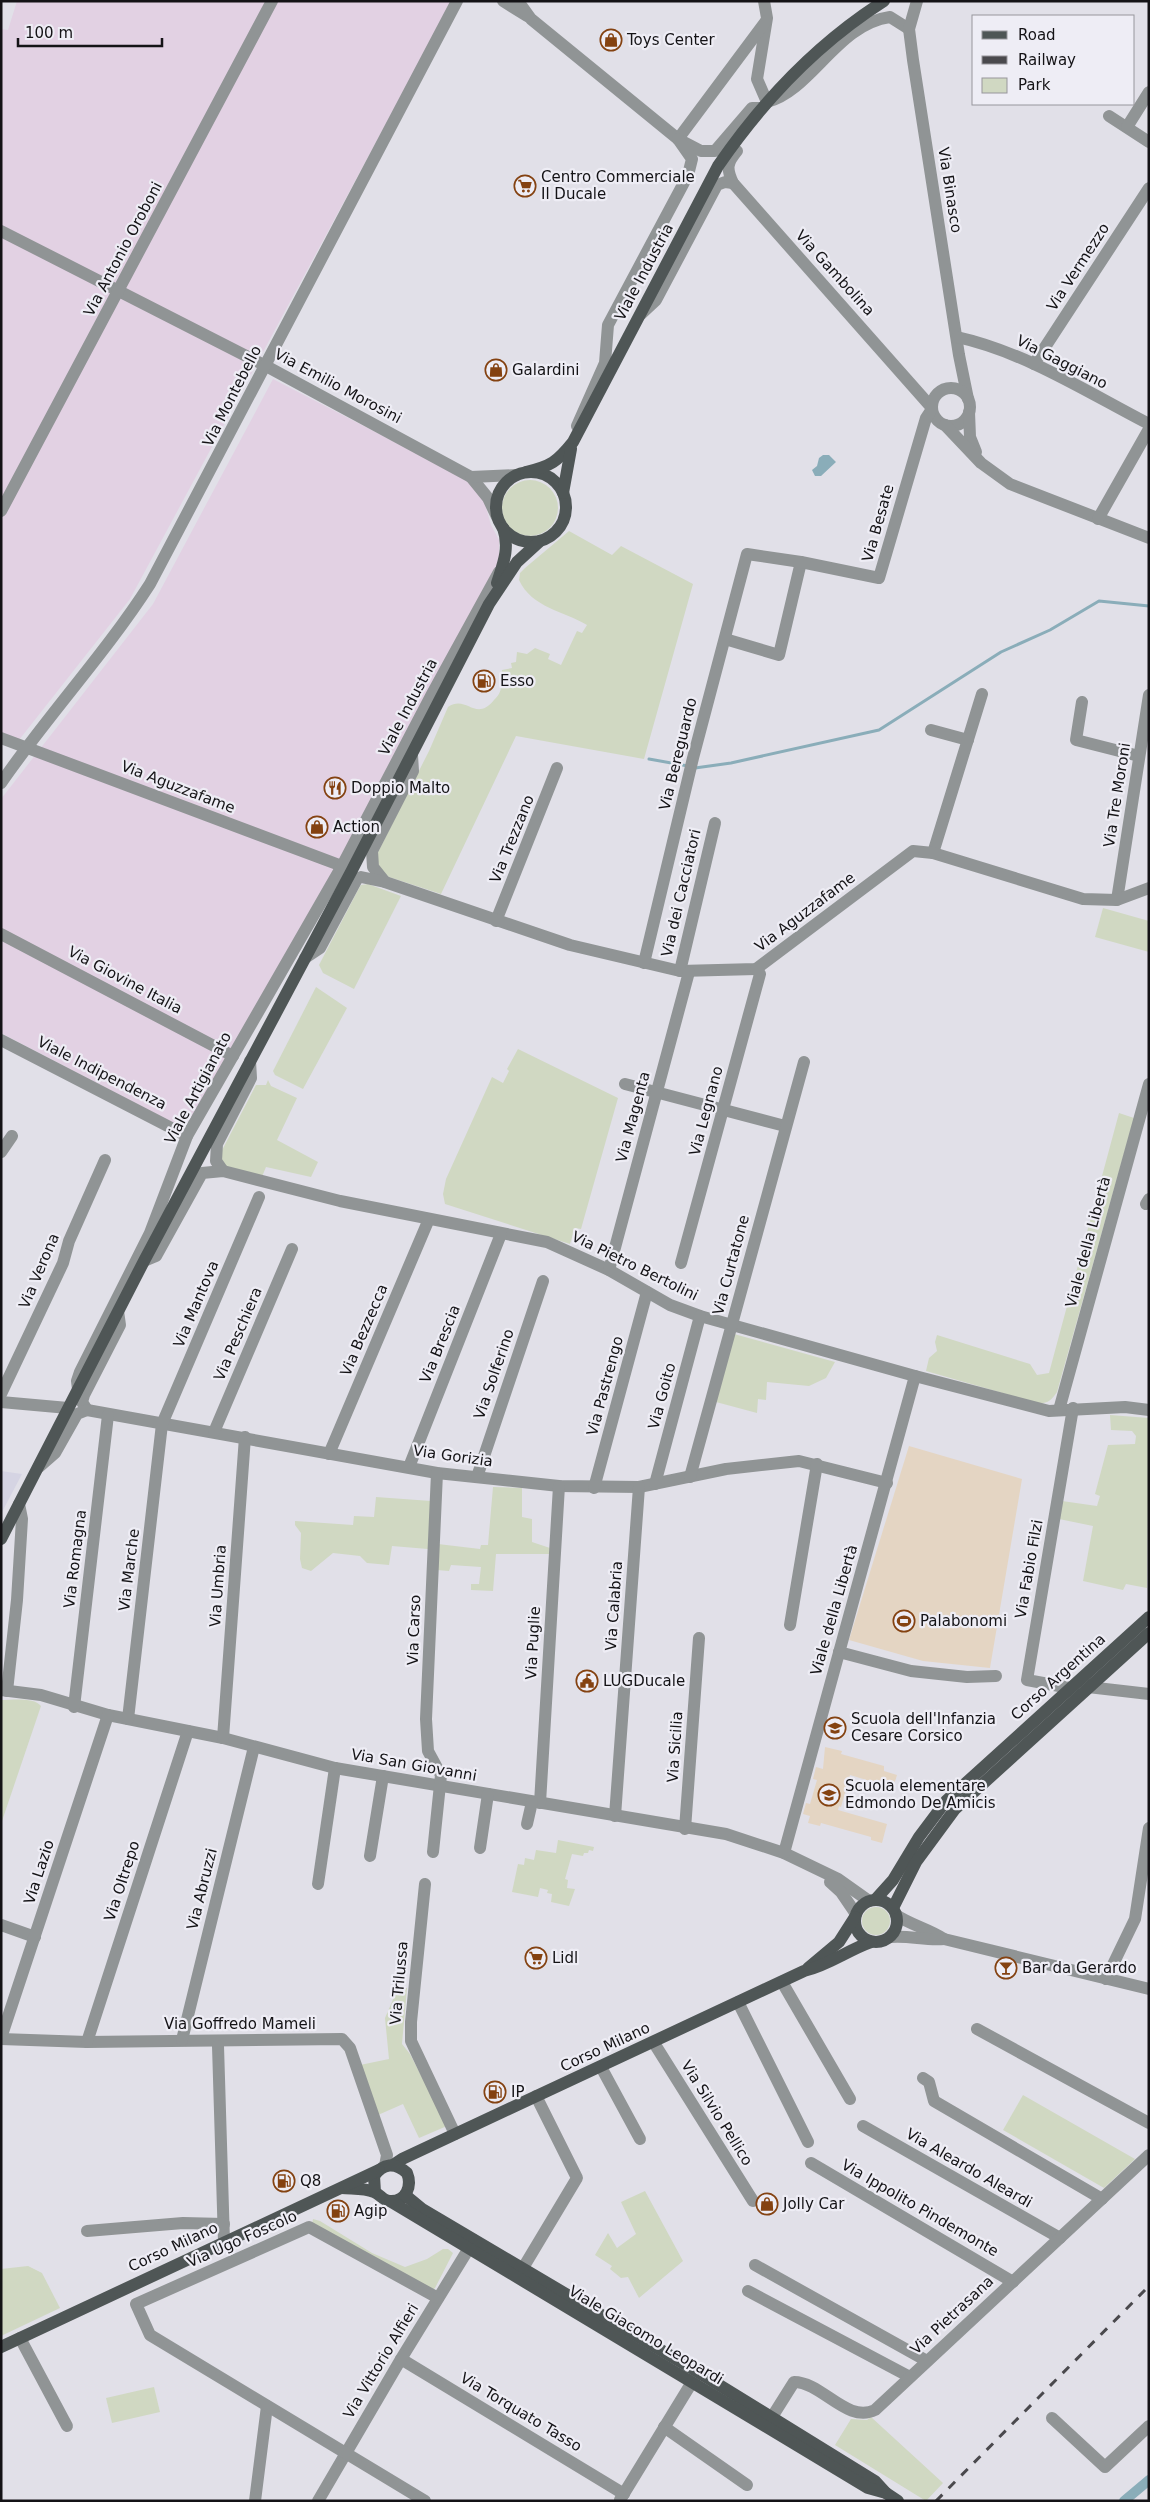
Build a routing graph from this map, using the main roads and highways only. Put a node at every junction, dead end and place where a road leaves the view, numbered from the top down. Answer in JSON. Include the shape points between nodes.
{"nodes":[{"id":1,"x":884,"y":1,"type":"edge"},
{"id":2,"x":573,"y":442,"type":"junction"},
{"id":3,"x":521,"y":473,"type":"junction"},
{"id":4,"x":563,"y":493,"type":"junction"},
{"id":5,"x":500,"y":522,"type":"junction"},
{"id":6,"x":540,"y":541,"type":"junction"},
{"id":7,"x":489,"y":604,"type":"junction"},
{"id":8,"x":347,"y":869,"type":"joint"},
{"id":9,"x":1,"y":1539,"type":"edge"},
{"id":10,"x":1149,"y":1617,"type":"edge"},
{"id":11,"x":1149,"y":1633,"type":"edge"},
{"id":12,"x":1079,"y":1688,"type":"junction"},
{"id":13,"x":872,"y":1900,"type":"junction"},
{"id":14,"x":895,"y":1911,"type":"junction"},
{"id":15,"x":856,"y":1915,"type":"junction"},
{"id":16,"x":871,"y":1942,"type":"junction"},
{"id":17,"x":804,"y":1971,"type":"junction"},
{"id":18,"x":419,"y":2152,"type":"junction"},
{"id":19,"x":386,"y":2167,"type":"junction"},
{"id":20,"x":406,"y":2173,"type":"junction"},
{"id":21,"x":338,"y":2187,"type":"junction"},
{"id":22,"x":375,"y":2192,"type":"junction"},
{"id":23,"x":406,"y":2195,"type":"junction"},
{"id":24,"x":390,"y":2201,"type":"junction"},
{"id":25,"x":472,"y":2244,"type":"junction"},
{"id":26,"x":1,"y":2346,"type":"edge"},
{"id":27,"x":695,"y":2377,"type":"junction"},
{"id":28,"x":886,"y":2493,"type":"junction"},
{"id":29,"x":898,"y":2501,"type":"edge"}],
"edges":[{"from":1,"to":2,"type":"main road","name":"Viale Industria","via":[[857,18],[798,70],[764,105],[718,166]]},
{"from":2,"to":3,"type":"main road","name":"Viale Industria","via":[[558,461],[545,468]]},
{"from":2,"to":4,"type":"main road","name":"Viale Industria"},
{"from":3,"to":4,"type":"main road","via":[[539,473],[551,478]]},
{"from":3,"to":5,"type":"main road","name":"Viale Industria","via":[[506,482],[499,492],[496,504]]},
{"from":4,"to":6,"type":"main road","name":"Viale Industria","via":[[564,519],[557,531]]},
{"from":5,"to":6,"type":"main road","via":[[519,540]]},
{"from":5,"to":7,"type":"main road","name":"Viale Industria","via":[[506,537],[506,551]]},
{"from":6,"to":7,"type":"main road","name":"Viale Industria","via":[[517,562]]},
{"from":7,"to":8,"type":"main road","name":"Viale Industria","via":[[412,755]]},
{"from":8,"to":9,"type":"main road","name":"Viale Artigianato","via":[[305,958]]},
{"from":10,"to":12,"type":"main road","name":"Corso Argentina"},
{"from":11,"to":12,"type":"main road","name":"Corso Argentina"},
{"from":12,"to":13,"type":"main road","name":"Corso Argentina","via":[[946,1802],[919,1836],[889,1885]]},
{"from":12,"to":14,"type":"main road","name":"Corso Argentina","via":[[955,1809],[916,1862]]},
{"from":13,"to":14,"type":"main road","via":[[885,1902]]},
{"from":13,"to":15,"type":"main road","name":"Corso Argentina","via":[[861,1906]]},
{"from":14,"to":16,"type":"main road","name":"Corso Argentina","via":[[897,1927],[890,1937],[881,1942]]},
{"from":15,"to":16,"type":"main road","via":[[858,1933]]},
{"from":15,"to":17,"type":"main road","name":"Corso Milano","via":[[839,1942]]},
{"from":16,"to":17,"type":"main road","name":"Corso Milano","via":[[823,1966]]},
{"from":17,"to":18,"type":"main road","name":"Corso Milano"},
{"from":18,"to":19,"type":"main road","name":"Corso Milano"},
{"from":18,"to":20,"type":"main road"},
{"from":19,"to":20,"type":"main road"},
{"from":19,"to":21,"type":"main road","name":"Corso Milano","via":[[362,2180]]},
{"from":19,"to":22,"type":"main road","via":[[373,2184]]},
{"from":20,"to":23,"type":"main road","via":[[409,2180]]},
{"from":21,"to":22,"type":"main road"},
{"from":21,"to":26,"type":"main road","name":"Corso Milano"},
{"from":22,"to":24,"type":"main road"},
{"from":23,"to":24,"type":"main road"},
{"from":23,"to":25,"type":"main road","name":"Viale Giacomo Leopardi"},
{"from":24,"to":25,"type":"main road","name":"Viale Giacomo Leopardi"},
{"from":25,"to":27,"type":"main road","name":"Viale Giacomo Leopardi"},
{"from":25,"to":27,"type":"main road","name":"Viale Giacomo Leopardi","via":[[523,2268]]},
{"from":27,"to":28,"type":"main road","name":"Viale Giacomo Leopardi","via":[[868,2488]]},
{"from":27,"to":28,"type":"main road","name":"Viale Giacomo Leopardi","via":[[772,2417],[875,2481]]},
{"from":28,"to":29,"type":"main road","name":"Viale Giacomo Leopardi"}]}
